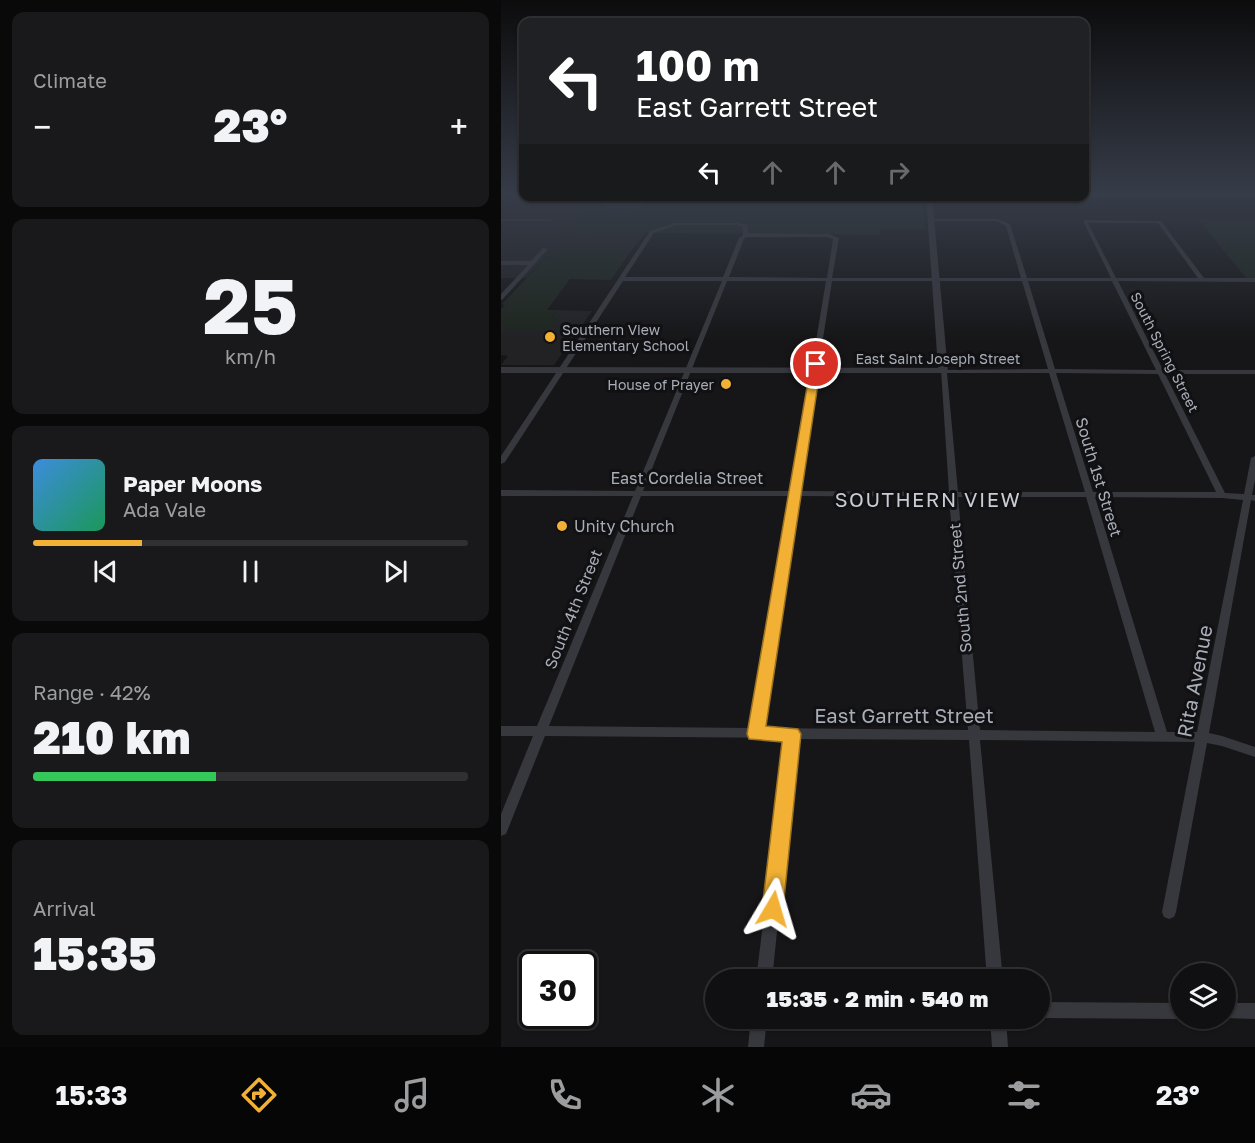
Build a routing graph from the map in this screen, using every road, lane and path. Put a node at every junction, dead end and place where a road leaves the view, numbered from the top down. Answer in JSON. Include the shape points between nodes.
{"nodes":[{"id":1,"x":644,"y":244,"type":"edge"},
{"id":2,"x":740,"y":244,"type":"edge"},
{"id":3,"x":835,"y":244,"type":"edge"},
{"id":4,"x":933,"y":244,"type":"edge"},
{"id":5,"x":1014,"y":244,"type":"edge"},
{"id":6,"x":1096,"y":244,"type":"edge"},
{"id":7,"x":1175,"y":244,"type":"edge"},
{"id":8,"x":545,"y":249,"type":"dead end"},
{"id":9,"x":501,"y":262,"type":"edge"},
{"id":10,"x":533,"y":263,"type":"junction"},
{"id":11,"x":621,"y":279,"type":"junction"},
{"id":12,"x":1024,"y":279,"type":"junction"},
{"id":13,"x":1113,"y":279,"type":"junction"},
{"id":14,"x":725,"y":280,"type":"junction"},
{"id":15,"x":829,"y":280,"type":"junction"},
{"id":16,"x":935,"y":280,"type":"junction"},
{"id":17,"x":1202,"y":280,"type":"junction"},
{"id":18,"x":1255,"y":280,"type":"edge"},
{"id":19,"x":501,"y":298,"type":"edge"},
{"id":20,"x":501,"y":370,"type":"edge"},
{"id":21,"x":561,"y":370,"type":"junction"},
{"id":22,"x":688,"y":371,"type":"junction"},
{"id":23,"x":815,"y":371,"type":"junction"},
{"id":24,"x":943,"y":371,"type":"junction"},
{"id":25,"x":1051,"y":372,"type":"junction"},
{"id":26,"x":1159,"y":372,"type":"junction"},
{"id":27,"x":1255,"y":372,"type":"edge"},
{"id":28,"x":1255,"y":458,"type":"edge"},
{"id":29,"x":501,"y":462,"type":"edge"},
{"id":30,"x":501,"y":493,"type":"edge"},
{"id":31,"x":637,"y":493,"type":"junction"},
{"id":32,"x":795,"y":494,"type":"junction"},
{"id":33,"x":952,"y":495,"type":"junction"},
{"id":34,"x":1222,"y":495,"type":"junction"},
{"id":35,"x":1088,"y":496,"type":"junction"},
{"id":36,"x":1252,"y":497,"type":"edge"},
{"id":37,"x":501,"y":731,"type":"edge"},
{"id":38,"x":540,"y":732,"type":"junction"},
{"id":39,"x":756,"y":734,"type":"junction"},
{"id":40,"x":792,"y":734,"type":"junction"},
{"id":41,"x":973,"y":736,"type":"junction"},
{"id":42,"x":1163,"y":737,"type":"junction"},
{"id":43,"x":1201,"y":737,"type":"junction"},
{"id":44,"x":1255,"y":752,"type":"edge"},
{"id":45,"x":501,"y":830,"type":"edge"},
{"id":46,"x":1169,"y":912,"type":"dead end"},
{"id":47,"x":765,"y":969,"type":"edge"},
{"id":48,"x":994,"y":969,"type":"edge"},
{"id":49,"x":1050,"y":1010,"type":"edge"},
{"id":50,"x":1170,"y":1011,"type":"edge"},
{"id":51,"x":1236,"y":1011,"type":"edge"},
{"id":52,"x":1255,"y":1011,"type":"edge"},
{"id":53,"x":758,"y":1029,"type":"edge"},
{"id":54,"x":999,"y":1029,"type":"edge"},
{"id":55,"x":756,"y":1047,"type":"edge"},
{"id":56,"x":1000,"y":1047,"type":"edge"}],
"edges":[{"from":1,"to":11,"type":"street"},
{"from":2,"to":14,"type":"street","name":"South 4th Street"},
{"from":3,"to":15,"type":"street"},
{"from":4,"to":16,"type":"street","name":"South 2nd Street"},
{"from":5,"to":12,"type":"street","name":"South 1st Street"},
{"from":6,"to":13,"type":"street","name":"South Spring Street"},
{"from":7,"to":17,"type":"street","name":"South Spring Street"},
{"from":8,"to":10,"type":"street"},
{"from":9,"to":10,"type":"street"},
{"from":10,"to":19,"type":"street"},
{"from":11,"to":14,"type":"street"},
{"from":11,"to":21,"type":"street"},
{"from":12,"to":13,"type":"street"},
{"from":12,"to":16,"type":"street"},
{"from":12,"to":25,"type":"street","name":"South 1st Street"},
{"from":13,"to":17,"type":"street"},
{"from":13,"to":26,"type":"street","name":"South Spring Street"},
{"from":14,"to":15,"type":"street"},
{"from":14,"to":22,"type":"street","name":"South 4th Street"},
{"from":15,"to":16,"type":"street"},
{"from":15,"to":23,"type":"street"},
{"from":16,"to":24,"type":"street","name":"South 2nd Street"},
{"from":17,"to":18,"type":"street"},
{"from":20,"to":21,"type":"street","name":"East Saint Joseph Street"},
{"from":21,"to":22,"type":"street","name":"East Saint Joseph Street"},
{"from":21,"to":29,"type":"street"},
{"from":22,"to":23,"type":"street","name":"East Saint Joseph Street"},
{"from":22,"to":31,"type":"street","name":"South 4th Street"},
{"from":23,"to":24,"type":"street","name":"East Saint Joseph Street"},
{"from":23,"to":32,"type":"street"},
{"from":24,"to":25,"type":"street","name":"East Saint Joseph Street"},
{"from":24,"to":33,"type":"street","name":"South 2nd Street"},
{"from":25,"to":26,"type":"street","name":"East Saint Joseph Street"},
{"from":25,"to":35,"type":"street","name":"South 1st Street"},
{"from":26,"to":27,"type":"street","name":"East Saint Joseph Street"},
{"from":26,"to":34,"type":"street","name":"South Spring Street"},
{"from":28,"to":36,"type":"street","name":"Rita Avenue"},
{"from":30,"to":31,"type":"street","name":"East Cordelia Street"},
{"from":31,"to":32,"type":"street","name":"East Cordelia Street"},
{"from":31,"to":38,"type":"street","name":"South 4th Street"},
{"from":32,"to":33,"type":"street","name":"East Cordelia Street"},
{"from":32,"to":39,"type":"street"},
{"from":33,"to":35,"type":"street","name":"East Cordelia Street"},
{"from":33,"to":41,"type":"street","name":"South 2nd Street"},
{"from":34,"to":35,"type":"street","name":"East Cordelia Street"},
{"from":34,"to":36,"type":"street","name":"East Cordelia Street"},
{"from":35,"to":42,"type":"street","name":"South 1st Street"},
{"from":36,"to":43,"type":"street","name":"Rita Avenue"},
{"from":37,"to":38,"type":"street","name":"East Garrett Street"},
{"from":38,"to":39,"type":"street","name":"East Garrett Street"},
{"from":38,"to":45,"type":"street","name":"South 4th Street"},
{"from":39,"to":40,"type":"street","name":"East Garrett Street"},
{"from":40,"to":41,"type":"street","name":"East Garrett Street"},
{"from":40,"to":47,"type":"street"},
{"from":41,"to":42,"type":"street","name":"East Garrett Street"},
{"from":41,"to":48,"type":"street","name":"South 2nd Street"},
{"from":42,"to":43,"type":"street","name":"East Garrett Street"},
{"from":43,"to":44,"type":"street","name":"East Garrett Street"},
{"from":43,"to":46,"type":"street","name":"Rita Avenue"},
{"from":49,"to":50,"type":"street"},
{"from":51,"to":52,"type":"street"},
{"from":53,"to":55,"type":"street"},
{"from":54,"to":56,"type":"street"}]}
